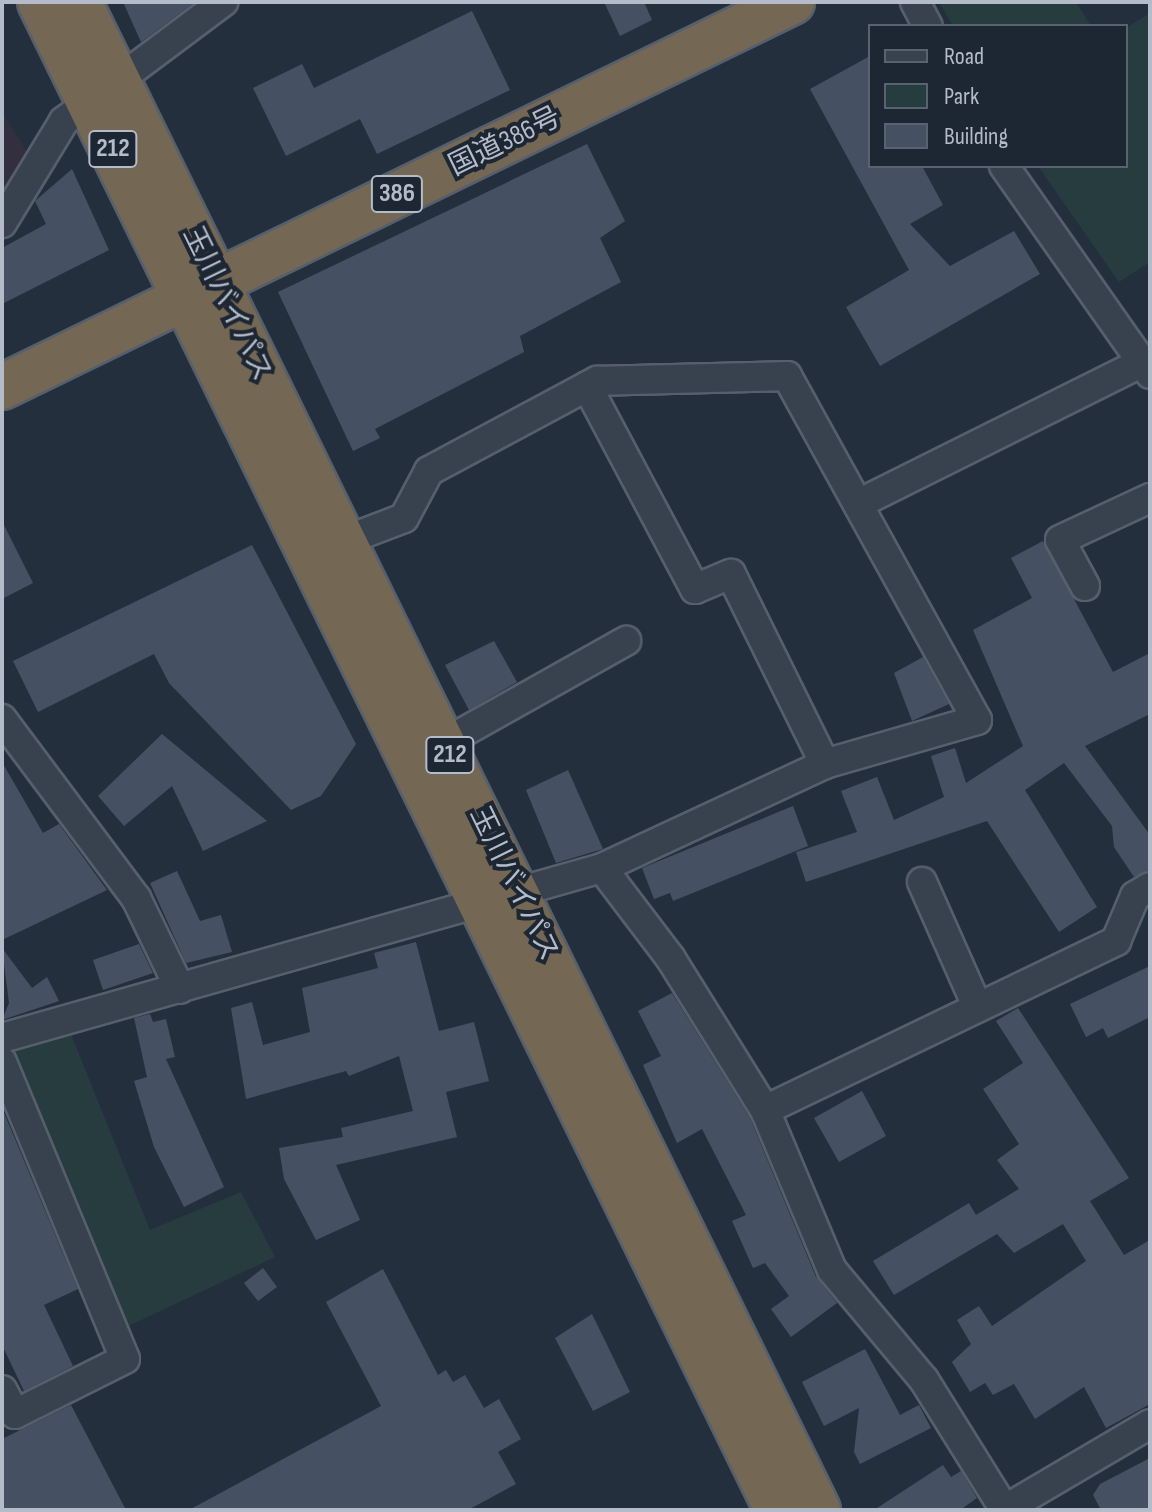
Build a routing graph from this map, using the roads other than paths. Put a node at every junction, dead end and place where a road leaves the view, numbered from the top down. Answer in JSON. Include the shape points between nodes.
{"nodes":[{"id":1,"x":40,"y":2,"type":"edge"},
{"id":2,"x":79,"y":2,"type":"edge"},
{"id":3,"x":792,"y":2,"type":"edge"},
{"id":4,"x":915,"y":2,"type":"edge"},
{"id":5,"x":210,"y":6,"type":"edge"},
{"id":6,"x":927,"y":24,"type":"edge"},
{"id":7,"x":104,"y":91,"type":"junction"},
{"id":8,"x":1005,"y":168,"type":"edge"},
{"id":9,"x":2,"y":223,"type":"edge"},
{"id":10,"x":200,"y":290,"type":"junction"},
{"id":11,"x":1146,"y":369,"type":"edge"},
{"id":12,"x":587,"y":386,"type":"junction"},
{"id":13,"x":2,"y":387,"type":"edge"},
{"id":14,"x":1150,"y":498,"type":"edge"},
{"id":15,"x":858,"y":504,"type":"junction"},
{"id":16,"x":326,"y":547,"type":"junction"},
{"id":17,"x":1085,"y":586,"type":"dead end"},
{"id":18,"x":626,"y":641,"type":"dead end"},
{"id":19,"x":2,"y":719,"type":"edge"},
{"id":20,"x":444,"y":743,"type":"junction"},
{"id":21,"x":825,"y":764,"type":"junction"},
{"id":22,"x":602,"y":868,"type":"junction"},
{"id":23,"x":922,"y":882,"type":"dead end"},
{"id":24,"x":1150,"y":887,"type":"edge"},
{"id":25,"x":500,"y":901,"type":"junction"},
{"id":26,"x":180,"y":989,"type":"junction"},
{"id":27,"x":977,"y":1006,"type":"junction"},
{"id":28,"x":2,"y":1038,"type":"edge"},
{"id":29,"x":2,"y":1062,"type":"edge"},
{"id":30,"x":765,"y":1110,"type":"junction"},
{"id":31,"x":721,"y":1355,"type":"junction"},
{"id":32,"x":2,"y":1390,"type":"edge"},
{"id":33,"x":1150,"y":1424,"type":"edge"},
{"id":34,"x":777,"y":1510,"type":"edge"},
{"id":35,"x":818,"y":1510,"type":"edge"},
{"id":36,"x":1004,"y":1510,"type":"edge"}],
"edges":[{"from":1,"to":7,"type":"highway","name":"玉川バイパス","number":"212"},
{"from":2,"to":7,"type":"highway","name":"玉川バイパス","number":"212"},
{"from":3,"to":10,"type":"highway","name":"国道386号","number":"386"},
{"from":4,"to":6,"type":"street"},
{"from":5,"to":7,"type":"street"},
{"from":7,"to":9,"type":"street","via":[[64,121]]},
{"from":7,"to":10,"type":"highway","name":"玉川バイパス","number":"212"},
{"from":8,"to":11,"type":"street"},
{"from":10,"to":13,"type":"highway","name":"国道386号","number":"386"},
{"from":10,"to":16,"type":"highway","name":"玉川バイパス","number":"212"},
{"from":11,"to":15,"type":"street"},
{"from":12,"to":15,"type":"street","via":[[787,376]]},
{"from":12,"to":16,"type":"street","via":[[429,471],[404,518]]},
{"from":12,"to":21,"type":"street","via":[[695,589],[731,574]]},
{"from":14,"to":17,"type":"street","via":[[1060,540]]},
{"from":15,"to":21,"type":"street","via":[[977,720]]},
{"from":16,"to":20,"type":"highway","name":"玉川バイパス","number":"212"},
{"from":16,"to":25,"type":"highway","name":"玉川バイパス","number":"212"},
{"from":18,"to":20,"type":"street"},
{"from":19,"to":26,"type":"street","via":[[136,898]]},
{"from":20,"to":25,"type":"highway","name":"玉川バイパス","number":"212"},
{"from":21,"to":22,"type":"street"},
{"from":22,"to":25,"type":"street"},
{"from":22,"to":30,"type":"street","via":[[671,959]]},
{"from":23,"to":27,"type":"street"},
{"from":24,"to":27,"type":"street","via":[[1135,896],[1116,941]]},
{"from":25,"to":26,"type":"street"},
{"from":25,"to":31,"type":"highway","name":"玉川バイパス","number":"212"},
{"from":26,"to":28,"type":"street"},
{"from":27,"to":30,"type":"street"},
{"from":29,"to":32,"type":"street","via":[[125,1359],[15,1414]]},
{"from":30,"to":36,"type":"street","via":[[832,1270],[924,1380]]},
{"from":31,"to":34,"type":"highway","name":"玉川バイパス","number":"212"},
{"from":31,"to":35,"type":"highway","name":"玉川バイパス","number":"212"},
{"from":33,"to":36,"type":"street"}]}
